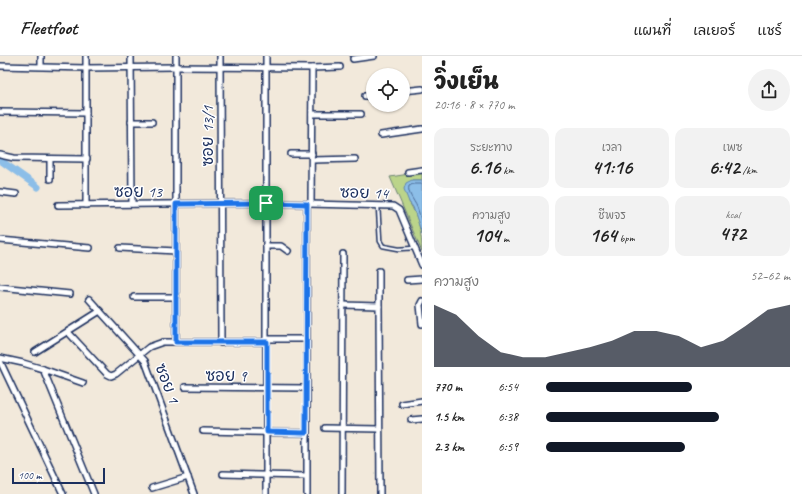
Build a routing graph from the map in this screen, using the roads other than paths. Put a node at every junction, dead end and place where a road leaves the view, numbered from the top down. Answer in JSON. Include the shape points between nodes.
{"nodes":[{"id":1,"x":41,"y":56,"type":"edge"},
{"id":2,"x":86,"y":56,"type":"edge"},
{"id":3,"x":131,"y":56,"type":"edge"},
{"id":4,"x":176,"y":56,"type":"edge"},
{"id":5,"x":220,"y":56,"type":"edge"},
{"id":6,"x":266,"y":56,"type":"edge"},
{"id":7,"x":374,"y":56,"type":"edge"},
{"id":8,"x":353,"y":59,"type":"dead end"},
{"id":9,"x":0,"y":66,"type":"edge"},
{"id":10,"x":41,"y":66,"type":"junction"},
{"id":11,"x":176,"y":67,"type":"junction"},
{"id":12,"x":220,"y":67,"type":"junction"},
{"id":13,"x":266,"y":67,"type":"junction"},
{"id":14,"x":340,"y":67,"type":"dead end"},
{"id":15,"x":86,"y":68,"type":"junction"},
{"id":16,"x":131,"y":68,"type":"junction"},
{"id":17,"x":312,"y":68,"type":"junction"},
{"id":18,"x":422,"y":89,"type":"edge"},
{"id":19,"x":410,"y":90,"type":"edge"},
{"id":20,"x":0,"y":112,"type":"edge"},
{"id":21,"x":86,"y":113,"type":"junction"},
{"id":22,"x":312,"y":114,"type":"junction"},
{"id":23,"x":361,"y":114,"type":"dead end"},
{"id":24,"x":131,"y":122,"type":"junction"},
{"id":25,"x":152,"y":122,"type":"dead end"},
{"id":26,"x":422,"y":129,"type":"edge"},
{"id":27,"x":381,"y":135,"type":"dead end"},
{"id":28,"x":291,"y":154,"type":"dead end"},
{"id":29,"x":0,"y":155,"type":"edge"},
{"id":30,"x":312,"y":157,"type":"junction"},
{"id":31,"x":50,"y":159,"type":"junction"},
{"id":32,"x":87,"y":159,"type":"junction"},
{"id":33,"x":355,"y":160,"type":"dead end"},
{"id":34,"x":422,"y":170,"type":"edge"},
{"id":35,"x":408,"y":172,"type":"dead end"},
{"id":36,"x":50,"y":179,"type":"dead end"},
{"id":37,"x":0,"y":192,"type":"edge"},
{"id":38,"x":16,"y":194,"type":"dead end"},
{"id":39,"x":266,"y":203,"type":"junction"},
{"id":40,"x":58,"y":204,"type":"dead end"},
{"id":41,"x":132,"y":204,"type":"junction"},
{"id":42,"x":176,"y":204,"type":"junction"},
{"id":43,"x":220,"y":204,"type":"junction"},
{"id":44,"x":309,"y":204,"type":"junction"},
{"id":45,"x":86,"y":205,"type":"junction"},
{"id":46,"x":378,"y":205,"type":"junction"},
{"id":47,"x":0,"y":240,"type":"edge"},
{"id":48,"x":266,"y":246,"type":"junction"},
{"id":49,"x":90,"y":248,"type":"dead end"},
{"id":50,"x":120,"y":248,"type":"dead end"},
{"id":51,"x":415,"y":248,"type":"junction"},
{"id":52,"x":176,"y":251,"type":"junction"},
{"id":53,"x":288,"y":251,"type":"dead end"},
{"id":54,"x":343,"y":254,"type":"dead end"},
{"id":55,"x":422,"y":265,"type":"edge"},
{"id":56,"x":379,"y":271,"type":"dead end"},
{"id":57,"x":422,"y":279,"type":"edge"},
{"id":58,"x":407,"y":280,"type":"dead end"},
{"id":59,"x":0,"y":287,"type":"edge"},
{"id":60,"x":70,"y":294,"type":"dead end"},
{"id":61,"x":134,"y":297,"type":"dead end"},
{"id":62,"x":176,"y":297,"type":"junction"},
{"id":63,"x":89,"y":298,"type":"dead end"},
{"id":64,"x":422,"y":301,"type":"edge"},
{"id":65,"x":343,"y":305,"type":"junction"},
{"id":66,"x":379,"y":306,"type":"junction"},
{"id":67,"x":100,"y":311,"type":"junction"},
{"id":68,"x":422,"y":324,"type":"edge"},
{"id":69,"x":68,"y":332,"type":"junction"},
{"id":70,"x":306,"y":339,"type":"junction"},
{"id":71,"x":266,"y":341,"type":"junction"},
{"id":72,"x":176,"y":342,"type":"junction"},
{"id":73,"x":221,"y":342,"type":"junction"},
{"id":74,"x":35,"y":352,"type":"dead end"},
{"id":75,"x":140,"y":354,"type":"junction"},
{"id":76,"x":0,"y":359,"type":"edge"},
{"id":77,"x":43,"y":369,"type":"junction"},
{"id":78,"x":83,"y":383,"type":"dead end"},
{"id":79,"x":185,"y":387,"type":"dead end"},
{"id":80,"x":266,"y":388,"type":"junction"},
{"id":81,"x":306,"y":388,"type":"junction"},
{"id":82,"x":422,"y":401,"type":"edge"},
{"id":83,"x":402,"y":404,"type":"dead end"},
{"id":84,"x":422,"y":419,"type":"edge"},
{"id":85,"x":411,"y":420,"type":"dead end"},
{"id":86,"x":325,"y":428,"type":"dead end"},
{"id":87,"x":343,"y":429,"type":"junction"},
{"id":88,"x":379,"y":429,"type":"junction"},
{"id":89,"x":203,"y":431,"type":"dead end"},
{"id":90,"x":267,"y":432,"type":"junction"},
{"id":91,"x":306,"y":433,"type":"junction"},
{"id":92,"x":223,"y":474,"type":"dead end"},
{"id":93,"x":266,"y":475,"type":"junction"},
{"id":94,"x":306,"y":476,"type":"junction"},
{"id":95,"x":188,"y":477,"type":"junction"},
{"id":96,"x":152,"y":488,"type":"dead end"},
{"id":97,"x":63,"y":494,"type":"edge"},
{"id":98,"x":94,"y":494,"type":"edge"},
{"id":99,"x":194,"y":494,"type":"edge"},
{"id":100,"x":266,"y":494,"type":"edge"},
{"id":101,"x":307,"y":494,"type":"edge"},
{"id":102,"x":342,"y":494,"type":"edge"},
{"id":103,"x":380,"y":494,"type":"edge"}],
"edges":[{"from":1,"to":10,"type":"street"},
{"from":2,"to":15,"type":"street"},
{"from":3,"to":16,"type":"street"},
{"from":4,"to":11,"type":"street"},
{"from":5,"to":12,"type":"street","name":"ซอย 13/1"},
{"from":6,"to":13,"type":"street"},
{"from":7,"to":8,"type":"street"},
{"from":9,"to":10,"type":"street"},
{"from":10,"to":15,"type":"street"},
{"from":11,"to":12,"type":"street"},
{"from":11,"to":16,"type":"street"},
{"from":11,"to":42,"type":"street"},
{"from":12,"to":13,"type":"street"},
{"from":12,"to":43,"type":"street","name":"ซอย 13/1"},
{"from":13,"to":17,"type":"street"},
{"from":13,"to":39,"type":"street"},
{"from":14,"to":17,"type":"street"},
{"from":15,"to":16,"type":"street"},
{"from":15,"to":21,"type":"street"},
{"from":16,"to":24,"type":"street"},
{"from":17,"to":22,"type":"street"},
{"from":18,"to":19,"type":"street"},
{"from":20,"to":21,"type":"street"},
{"from":21,"to":32,"type":"street"},
{"from":22,"to":23,"type":"street"},
{"from":22,"to":30,"type":"street"},
{"from":24,"to":25,"type":"street"},
{"from":24,"to":41,"type":"street"},
{"from":26,"to":27,"type":"street"},
{"from":28,"to":30,"type":"street"},
{"from":29,"to":31,"type":"street"},
{"from":30,"to":33,"type":"street"},
{"from":30,"to":44,"type":"street"},
{"from":31,"to":32,"type":"street"},
{"from":31,"to":36,"type":"street"},
{"from":32,"to":45,"type":"street"},
{"from":34,"to":35,"type":"street"},
{"from":37,"to":38,"type":"street"},
{"from":39,"to":43,"type":"street","name":"ซอย 13"},
{"from":39,"to":44,"type":"street","name":"ซอย 14"},
{"from":39,"to":48,"type":"street"},
{"from":40,"to":45,"type":"street","name":"ซอย 13"},
{"from":41,"to":42,"type":"street","name":"ซอย 13"},
{"from":41,"to":45,"type":"street","name":"ซอย 13"},
{"from":42,"to":43,"type":"street","name":"ซอย 13"},
{"from":42,"to":52,"type":"street"},
{"from":43,"to":73,"type":"street","name":"ซอย 13/1"},
{"from":44,"to":46,"type":"street","name":"ซอย 14"},
{"from":44,"to":70,"type":"street"},
{"from":46,"to":51,"type":"street","name":"ซอย 14","via":[[397,208]]},
{"from":46,"to":51,"type":"lane","via":[[380,241],[383,246]]},
{"from":47,"to":49,"type":"street"},
{"from":48,"to":53,"type":"street","via":[[281,246]]},
{"from":48,"to":71,"type":"street"},
{"from":50,"to":52,"type":"street"},
{"from":51,"to":55,"type":"street","name":"ซอย 14"},
{"from":52,"to":62,"type":"street"},
{"from":54,"to":65,"type":"street"},
{"from":56,"to":66,"type":"street"},
{"from":57,"to":58,"type":"street"},
{"from":59,"to":60,"type":"street"},
{"from":61,"to":62,"type":"street"},
{"from":62,"to":72,"type":"street"},
{"from":63,"to":67,"type":"street","name":"ซอย 1"},
{"from":64,"to":68,"type":"street"},
{"from":65,"to":66,"type":"street"},
{"from":65,"to":87,"type":"street"},
{"from":66,"to":88,"type":"street"},
{"from":67,"to":69,"type":"street"},
{"from":67,"to":75,"type":"street","name":"ซอย 1"},
{"from":69,"to":74,"type":"street"},
{"from":69,"to":75,"type":"street","via":[[110,376]]},
{"from":70,"to":71,"type":"street"},
{"from":70,"to":81,"type":"street"},
{"from":71,"to":73,"type":"street"},
{"from":71,"to":80,"type":"street"},
{"from":72,"to":73,"type":"street"},
{"from":72,"to":75,"type":"street","via":[[155,344]]},
{"from":75,"to":95,"type":"street","name":"ซอย 1","via":[[148,367]]},
{"from":76,"to":77,"type":"street","via":[[23,362]]},
{"from":76,"to":97,"type":"street"},
{"from":77,"to":78,"type":"street"},
{"from":77,"to":98,"type":"street"},
{"from":79,"to":80,"type":"street","name":"ซอย 9"},
{"from":80,"to":81,"type":"street","name":"ซอย 9"},
{"from":80,"to":90,"type":"street"},
{"from":81,"to":91,"type":"street"},
{"from":82,"to":83,"type":"street"},
{"from":84,"to":85,"type":"street"},
{"from":86,"to":87,"type":"street"},
{"from":87,"to":88,"type":"street"},
{"from":87,"to":102,"type":"street"},
{"from":88,"to":103,"type":"street"},
{"from":89,"to":90,"type":"street"},
{"from":90,"to":91,"type":"street"},
{"from":90,"to":93,"type":"street"},
{"from":91,"to":94,"type":"street"},
{"from":92,"to":93,"type":"street"},
{"from":93,"to":94,"type":"street"},
{"from":93,"to":100,"type":"street"},
{"from":94,"to":101,"type":"street"},
{"from":95,"to":96,"type":"street"},
{"from":95,"to":99,"type":"street","name":"ซอย 1"}]}
